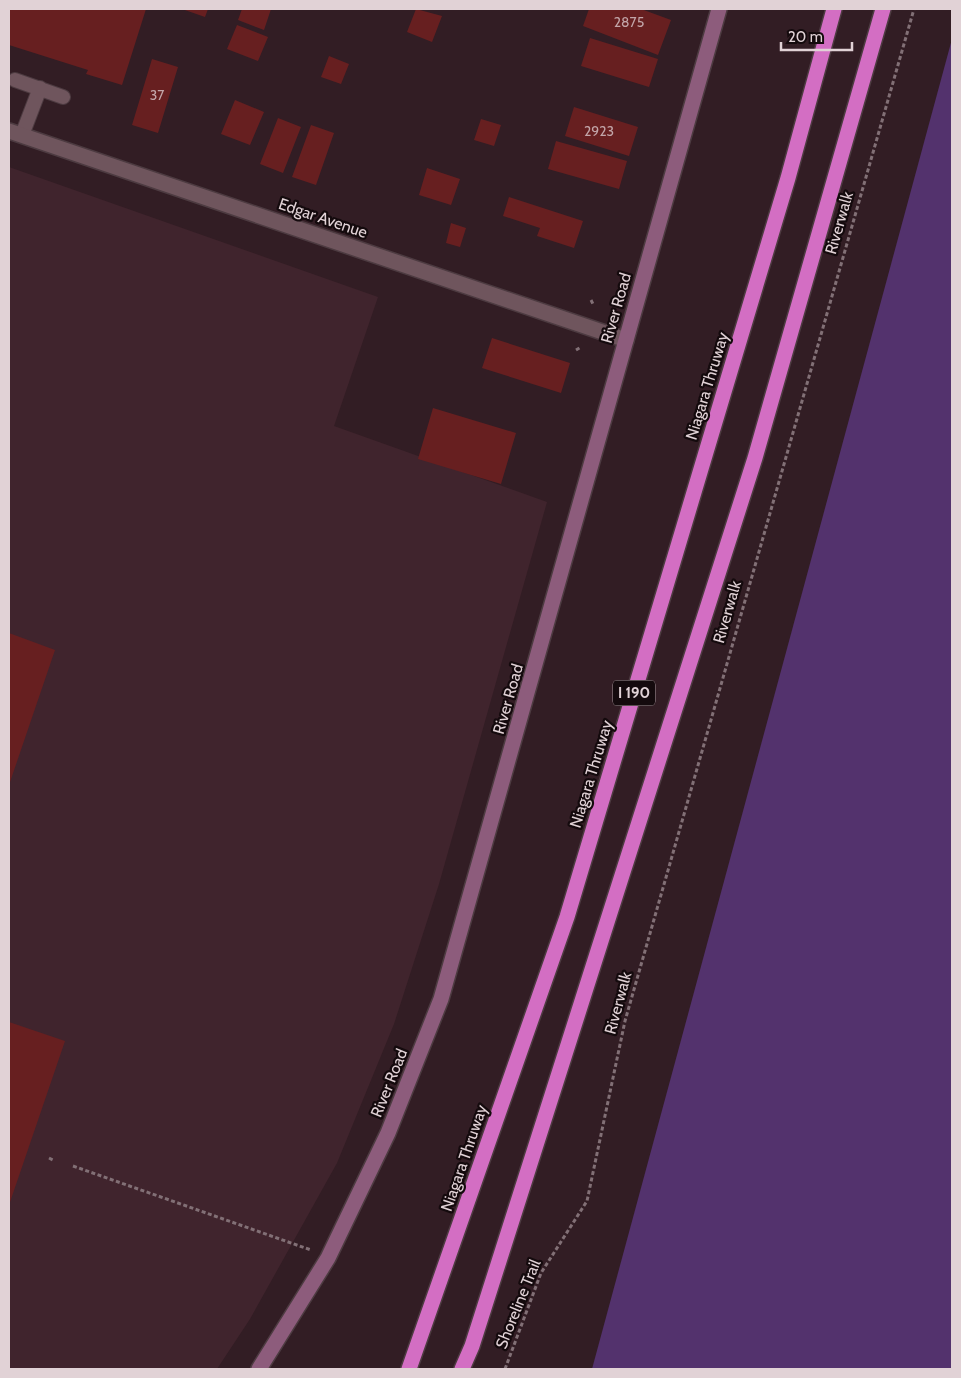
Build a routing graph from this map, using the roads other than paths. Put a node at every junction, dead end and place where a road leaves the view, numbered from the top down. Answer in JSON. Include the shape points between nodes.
{"nodes":[{"id":1,"x":719,"y":9,"type":"edge"},
{"id":2,"x":834,"y":9,"type":"edge"},
{"id":3,"x":883,"y":9,"type":"edge"},
{"id":4,"x":15,"y":80,"type":"dead end"},
{"id":5,"x":40,"y":88,"type":"junction"},
{"id":6,"x":63,"y":97,"type":"dead end"},
{"id":7,"x":15,"y":133,"type":"edge"},
{"id":8,"x":626,"y":340,"type":"junction"},
{"id":9,"x":259,"y":1369,"type":"edge"},
{"id":10,"x":409,"y":1369,"type":"edge"},
{"id":11,"x":462,"y":1369,"type":"edge"}],
"edges":[{"from":1,"to":8,"type":"main road","name":"River Road"},
{"from":2,"to":10,"type":"highway","name":"Niagara Thruway","number":"I 190","via":[[788,178],[567,917]]},
{"from":3,"to":11,"type":"highway","number":"I 190","via":[[756,458]]},
{"from":4,"to":5,"type":"lane"},
{"from":5,"to":6,"type":"lane"},
{"from":5,"to":7,"type":"lane"},
{"from":7,"to":8,"type":"street","name":"Edgar Avenue"},
{"from":8,"to":9,"type":"main road","name":"River Road","via":[[441,999],[388,1133],[328,1258]]}]}
